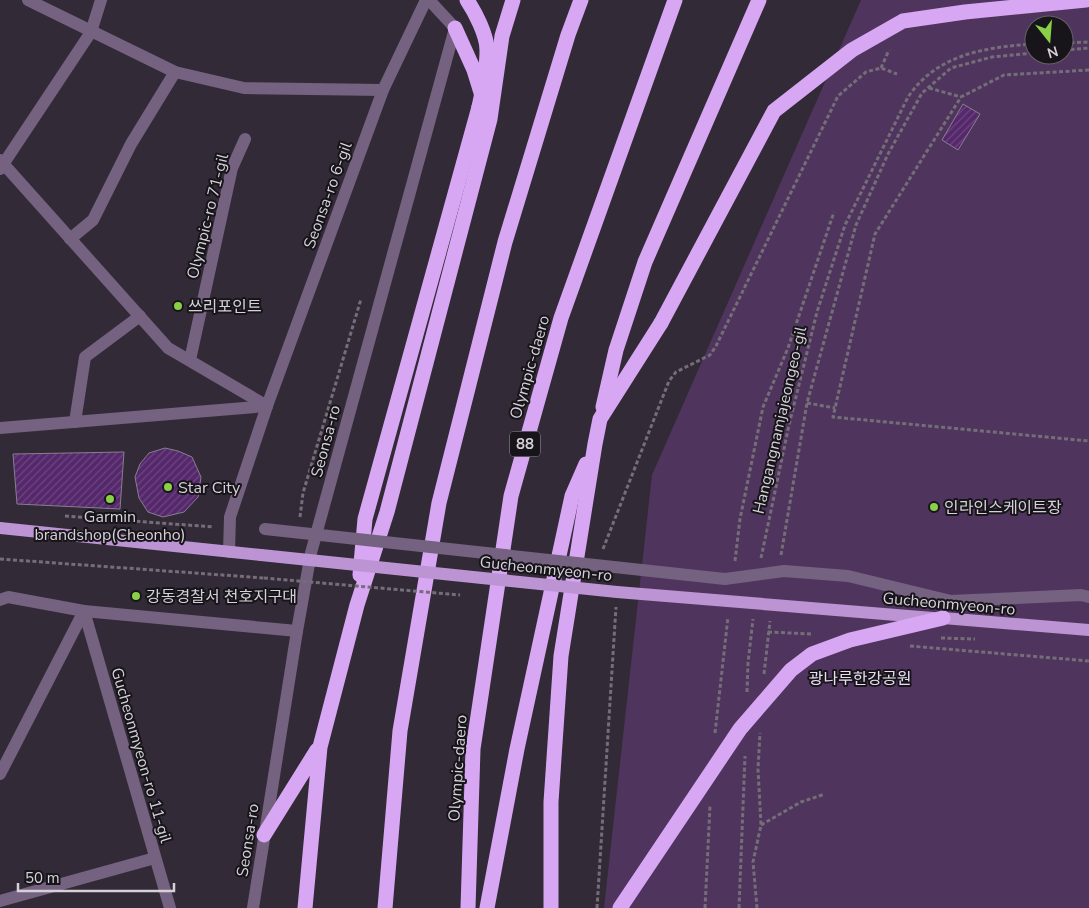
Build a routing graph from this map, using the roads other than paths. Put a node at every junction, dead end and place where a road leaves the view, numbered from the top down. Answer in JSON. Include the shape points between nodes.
{"nodes":[{"id":1,"x":28,"y":0,"type":"edge"},
{"id":2,"x":101,"y":0,"type":"edge"},
{"id":3,"x":428,"y":0,"type":"edge"},
{"id":4,"x":467,"y":0,"type":"edge"},
{"id":5,"x":513,"y":0,"type":"edge"},
{"id":6,"x":581,"y":0,"type":"edge"},
{"id":7,"x":675,"y":0,"type":"edge"},
{"id":8,"x":759,"y":0,"type":"edge"},
{"id":9,"x":1086,"y":0,"type":"edge"},
{"id":10,"x":455,"y":28,"type":"junction"},
{"id":11,"x":91,"y":32,"type":"junction"},
{"id":12,"x":175,"y":72,"type":"junction"},
{"id":13,"x":383,"y":90,"type":"junction"},
{"id":14,"x":490,"y":119,"type":"junction"},
{"id":15,"x":245,"y":139,"type":"dead end"},
{"id":16,"x":1,"y":164,"type":"edge"},
{"id":17,"x":70,"y":239,"type":"junction"},
{"id":18,"x":140,"y":316,"type":"junction"},
{"id":19,"x":190,"y":360,"type":"junction"},
{"id":20,"x":267,"y":406,"type":"junction"},
{"id":21,"x":600,"y":418,"type":"junction"},
{"id":22,"x":75,"y":422,"type":"junction"},
{"id":23,"x":0,"y":428,"type":"edge"},
{"id":24,"x":595,"y":444,"type":"junction"},
{"id":25,"x":0,"y":528,"type":"edge"},
{"id":26,"x":265,"y":529,"type":"dead end"},
{"id":27,"x":229,"y":552,"type":"junction"},
{"id":28,"x":1089,"y":597,"type":"edge"},
{"id":29,"x":0,"y":600,"type":"edge"},
{"id":30,"x":357,"y":604,"type":"junction"},
{"id":31,"x":84,"y":611,"type":"junction"},
{"id":32,"x":943,"y":618,"type":"junction"},
{"id":33,"x":297,"y":630,"type":"junction"},
{"id":34,"x":1089,"y":630,"type":"edge"},
{"id":35,"x":320,"y":747,"type":"junction"},
{"id":36,"x":0,"y":774,"type":"edge"},
{"id":37,"x":264,"y":834,"type":"junction"},
{"id":38,"x":155,"y":858,"type":"junction"},
{"id":39,"x":0,"y":901,"type":"edge"},
{"id":40,"x":170,"y":908,"type":"edge"},
{"id":41,"x":253,"y":908,"type":"edge"},
{"id":42,"x":305,"y":908,"type":"edge"},
{"id":43,"x":385,"y":908,"type":"edge"},
{"id":44,"x":468,"y":908,"type":"edge"},
{"id":45,"x":486,"y":908,"type":"edge"},
{"id":46,"x":551,"y":908,"type":"edge"},
{"id":47,"x":620,"y":908,"type":"edge"}],
"edges":[{"from":1,"to":11,"type":"street"},
{"from":2,"to":11,"type":"street"},
{"from":3,"to":10,"type":"street"},
{"from":3,"to":13,"type":"street","name":"Seonsa-ro 6-gil"},
{"from":4,"to":30,"type":"highway","bridge":true,"via":[[477,15],[488,48],[483,87],[365,519]]},
{"from":5,"to":14,"type":"highway","via":[[502,36]]},
{"from":6,"to":43,"type":"highway","via":[[505,242],[439,503],[400,731]]},
{"from":7,"to":44,"type":"highway","name":"Olympic-daero","number":"88","via":[[561,318],[511,496],[473,749]]},
{"from":8,"to":21,"type":"highway","via":[[645,262],[616,350]]},
{"from":9,"to":21,"type":"highway","bridge":true,"via":[[903,21],[852,50],[774,111],[661,323]]},
{"from":10,"to":14,"type":"highway","via":[[474,70]]},
{"from":10,"to":33,"type":"street","name":"Seonsa-ro","via":[[311,553]]},
{"from":11,"to":12,"type":"street"},
{"from":11,"to":16,"type":"street"},
{"from":12,"to":13,"type":"street","via":[[244,88]]},
{"from":12,"to":17,"type":"street","via":[[131,144],[93,220]]},
{"from":13,"to":20,"type":"street","name":"Seonsa-ro 6-gil"},
{"from":14,"to":30,"type":"highway","via":[[387,512]]},
{"from":15,"to":19,"type":"street","name":"Olympic-ro 71-gil","via":[[232,168]]},
{"from":16,"to":17,"type":"street"},
{"from":17,"to":18,"type":"street"},
{"from":18,"to":19,"type":"street","via":[[168,348]]},
{"from":18,"to":22,"type":"street","via":[[85,357]]},
{"from":19,"to":20,"type":"street"},
{"from":20,"to":22,"type":"street"},
{"from":20,"to":27,"type":"street","name":"Seonsa-ro 6-gil","via":[[230,517]]},
{"from":21,"to":24,"type":"highway"},
{"from":22,"to":23,"type":"street"},
{"from":24,"to":45,"type":"highway","via":[[572,496]]},
{"from":24,"to":46,"type":"highway","via":[[561,656],[551,802]]},
{"from":25,"to":27,"type":"main road","name":"Gucheonmyeon-ro"},
{"from":26,"to":28,"type":"street","bridge":true,"via":[[726,579],[784,571],[848,576],[951,601]]},
{"from":27,"to":32,"type":"main road","name":"Gucheonmyeon-ro","bridge":true,"via":[[617,592]]},
{"from":29,"to":31,"type":"street","via":[[8,597]]},
{"from":30,"to":35,"type":"highway"},
{"from":31,"to":33,"type":"street"},
{"from":31,"to":36,"type":"street"},
{"from":31,"to":38,"type":"street","name":"Gucheonmyeon-ro 11-gil"},
{"from":32,"to":34,"type":"main road","name":"Gucheonmyeon-ro"},
{"from":32,"to":47,"type":"highway","bridge":true,"via":[[850,640],[812,654],[791,670],[740,729]]},
{"from":33,"to":37,"type":"street","name":"Seonsa-ro"},
{"from":35,"to":37,"type":"highway"},
{"from":35,"to":42,"type":"highway"},
{"from":37,"to":41,"type":"street","name":"Seonsa-ro"},
{"from":38,"to":39,"type":"street"},
{"from":38,"to":40,"type":"street","name":"Gucheonmyeon-ro 11-gil"}]}
